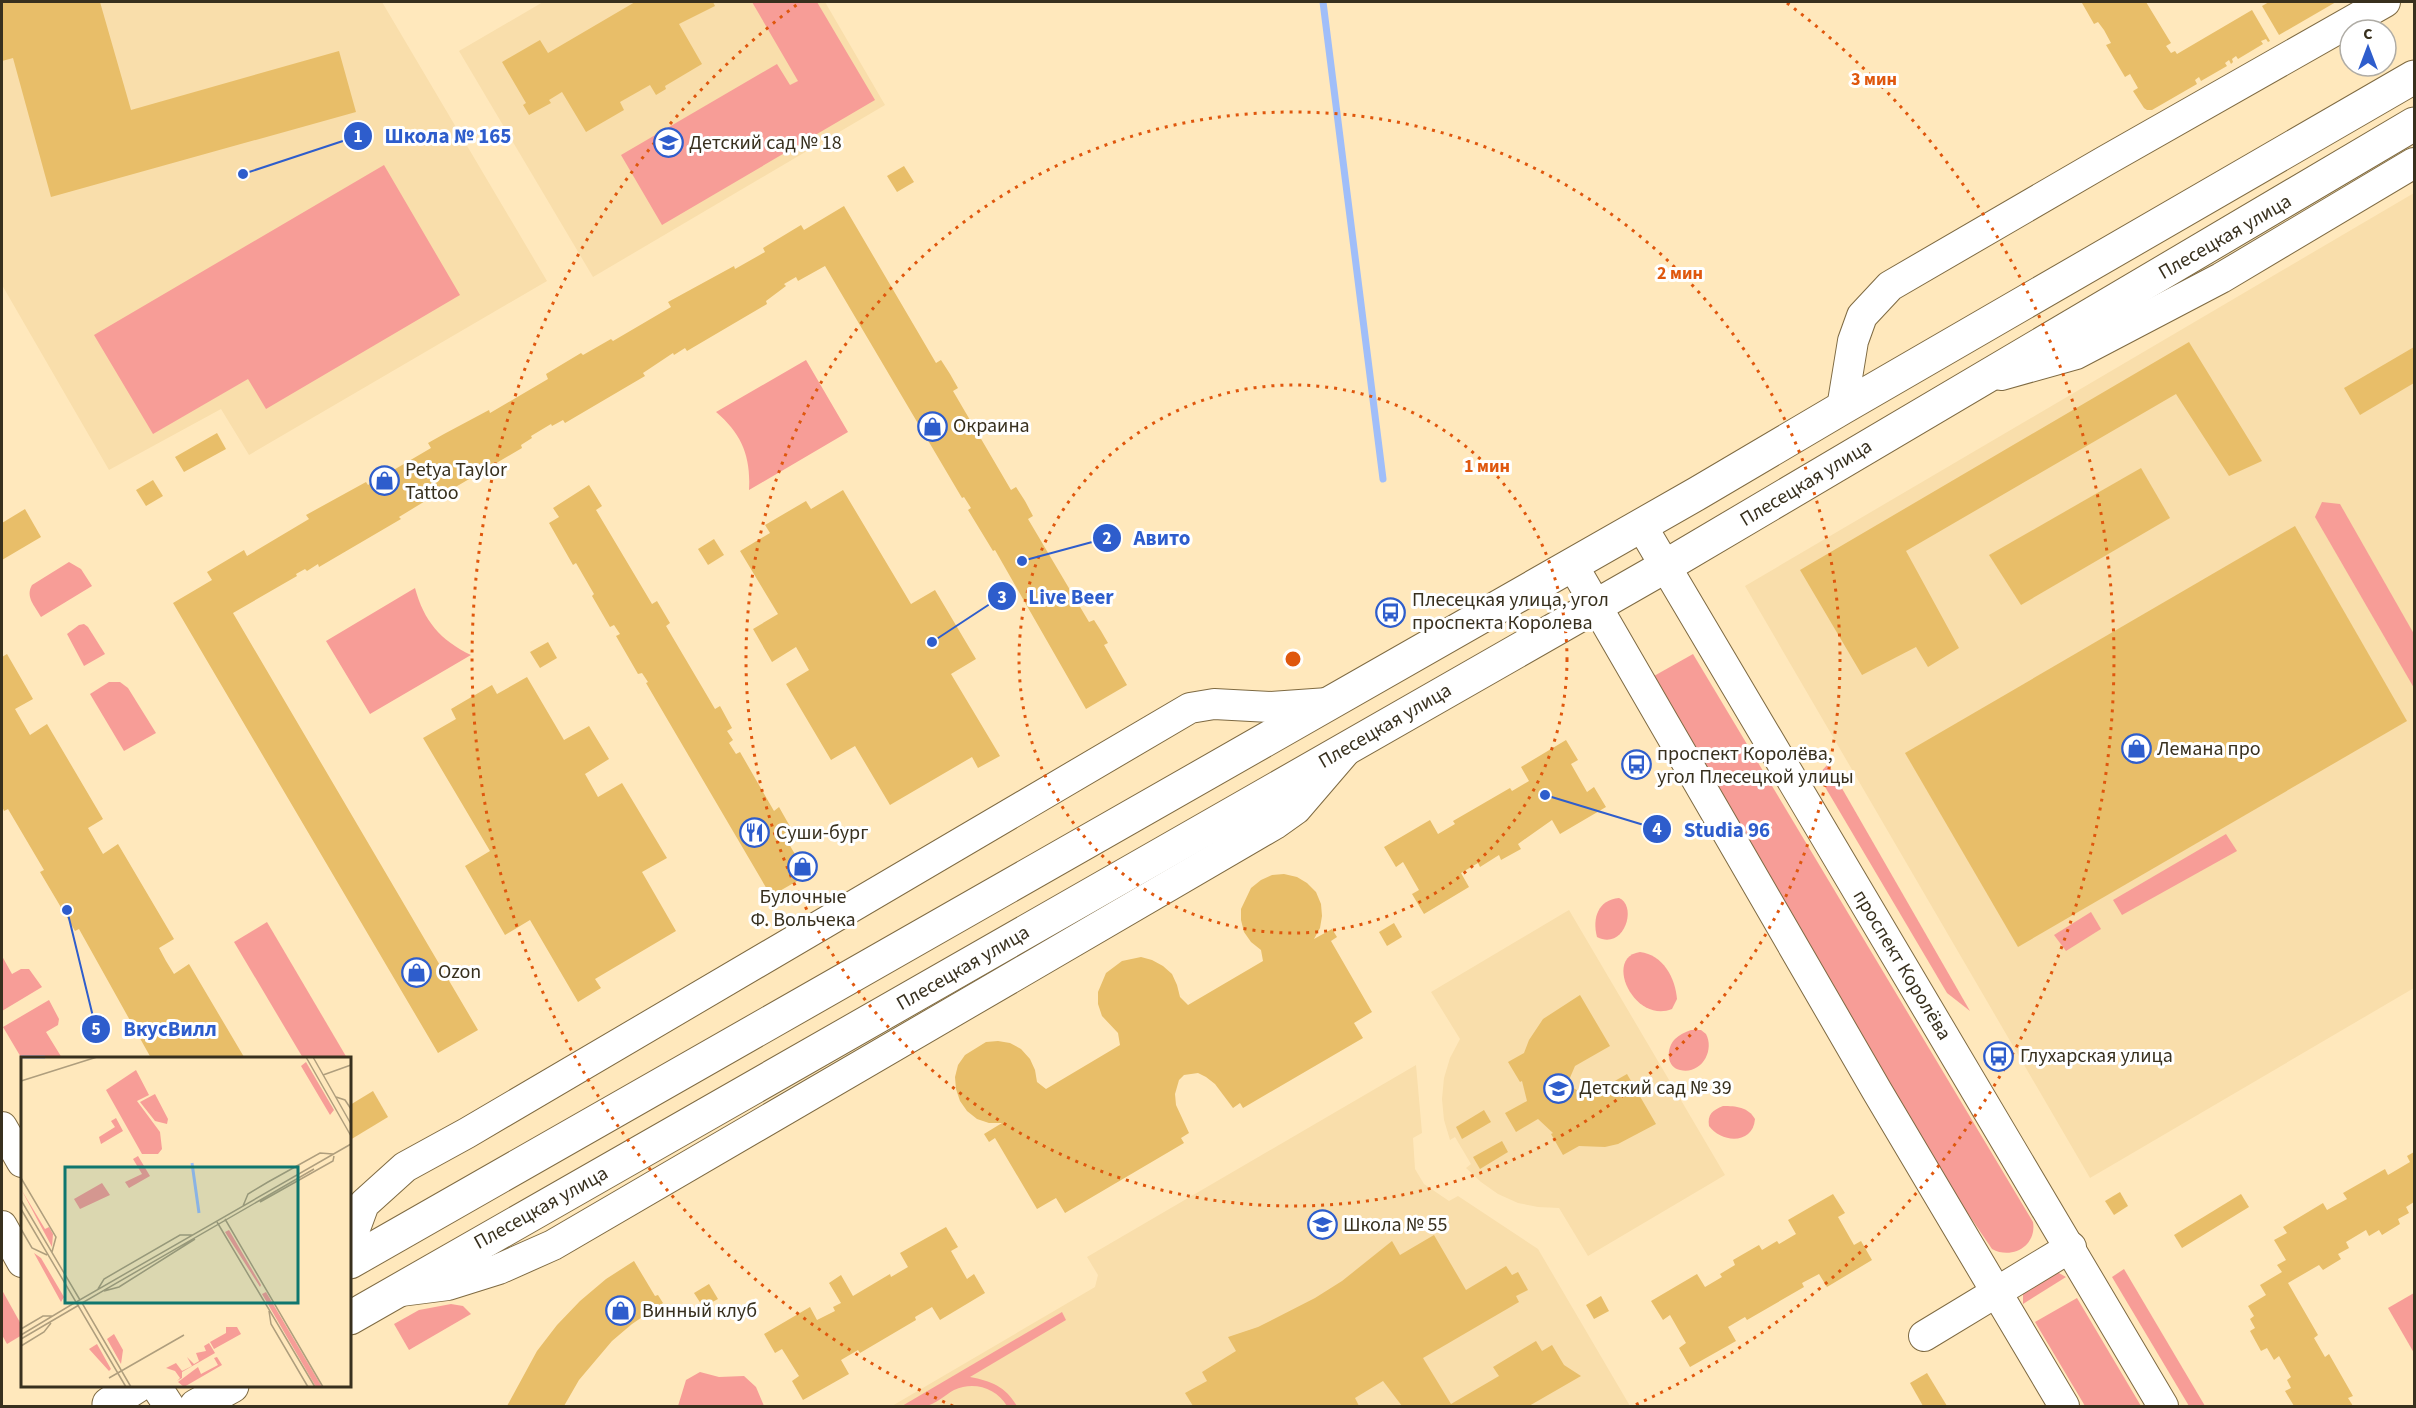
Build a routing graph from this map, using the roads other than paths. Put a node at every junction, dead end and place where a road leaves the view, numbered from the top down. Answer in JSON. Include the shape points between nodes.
{"nodes":[{"id":1,"x":2385,"y":2,"type":"edge"},
{"id":2,"x":2415,"y":77,"type":"edge"},
{"id":3,"x":2415,"y":124,"type":"edge"},
{"id":4,"x":2415,"y":163,"type":"edge"},
{"id":5,"x":1978,"y":381,"type":"junction"},
{"id":6,"x":1842,"y":408,"type":"junction"},
{"id":7,"x":1641,"y":525,"type":"junction"},
{"id":8,"x":1572,"y":564,"type":"junction"},
{"id":9,"x":1664,"y":567,"type":"junction"},
{"id":10,"x":1596,"y":606,"type":"junction"},
{"id":11,"x":1328,"y":703,"type":"junction"},
{"id":12,"x":2,"y":1127,"type":"edge"},
{"id":13,"x":21,"y":1160,"type":"edge"},
{"id":14,"x":2,"y":1226,"type":"edge"},
{"id":15,"x":351,"y":1239,"type":"edge"},
{"id":16,"x":2071,"y":1247,"type":"junction"},
{"id":17,"x":21,"y":1260,"type":"edge"},
{"id":18,"x":351,"y":1261,"type":"edge"},
{"id":19,"x":1996,"y":1294,"type":"junction"},
{"id":20,"x":351,"y":1317,"type":"edge"},
{"id":21,"x":1924,"y":1336,"type":"dead end"},
{"id":22,"x":135,"y":1387,"type":"edge"},
{"id":23,"x":157,"y":1387,"type":"edge"},
{"id":24,"x":230,"y":1387,"type":"edge"},
{"id":25,"x":105,"y":1401,"type":"edge"},
{"id":26,"x":169,"y":1407,"type":"edge"},
{"id":27,"x":196,"y":1407,"type":"edge"},
{"id":28,"x":2064,"y":1407,"type":"edge"},
{"id":29,"x":2163,"y":1407,"type":"edge"}],
"edges":[{"from":1,"to":6,"type":"street","via":[[1890,286],[1862,316],[1853,341]]},
{"from":2,"to":6,"type":"main road"},
{"from":3,"to":5,"type":"main road","name":"Плесецкая улица"},
{"from":4,"to":5,"type":"street","via":[[2222,278],[2076,354]]},
{"from":5,"to":9,"type":"main road","name":"Плесецкая улица"},
{"from":6,"to":7,"type":"main road"},
{"from":7,"to":8,"type":"main road"},
{"from":7,"to":9,"type":"street","name":"проспект Королёва"},
{"from":8,"to":10,"type":"street"},
{"from":8,"to":11,"type":"main road"},
{"from":9,"to":10,"type":"main road","name":"Плесецкая улица"},
{"from":9,"to":16,"type":"street","name":"проспект Королёва"},
{"from":10,"to":19,"type":"street"},
{"from":10,"to":20,"type":"main road","name":"Плесецкая улица"},
{"from":11,"to":15,"type":"street","via":[[1270,707],[1214,704],[1190,708],[405,1167],[364,1204]]},
{"from":11,"to":18,"type":"main road"},
{"from":12,"to":13,"type":"street"},
{"from":14,"to":17,"type":"street"},
{"from":16,"to":19,"type":"street"},
{"from":16,"to":29,"type":"street","name":"проспект Королёва"},
{"from":19,"to":21,"type":"street"},
{"from":19,"to":28,"type":"street"},
{"from":22,"to":25,"type":"main road"},
{"from":23,"to":26,"type":"street"},
{"from":24,"to":27,"type":"main road"}]}
